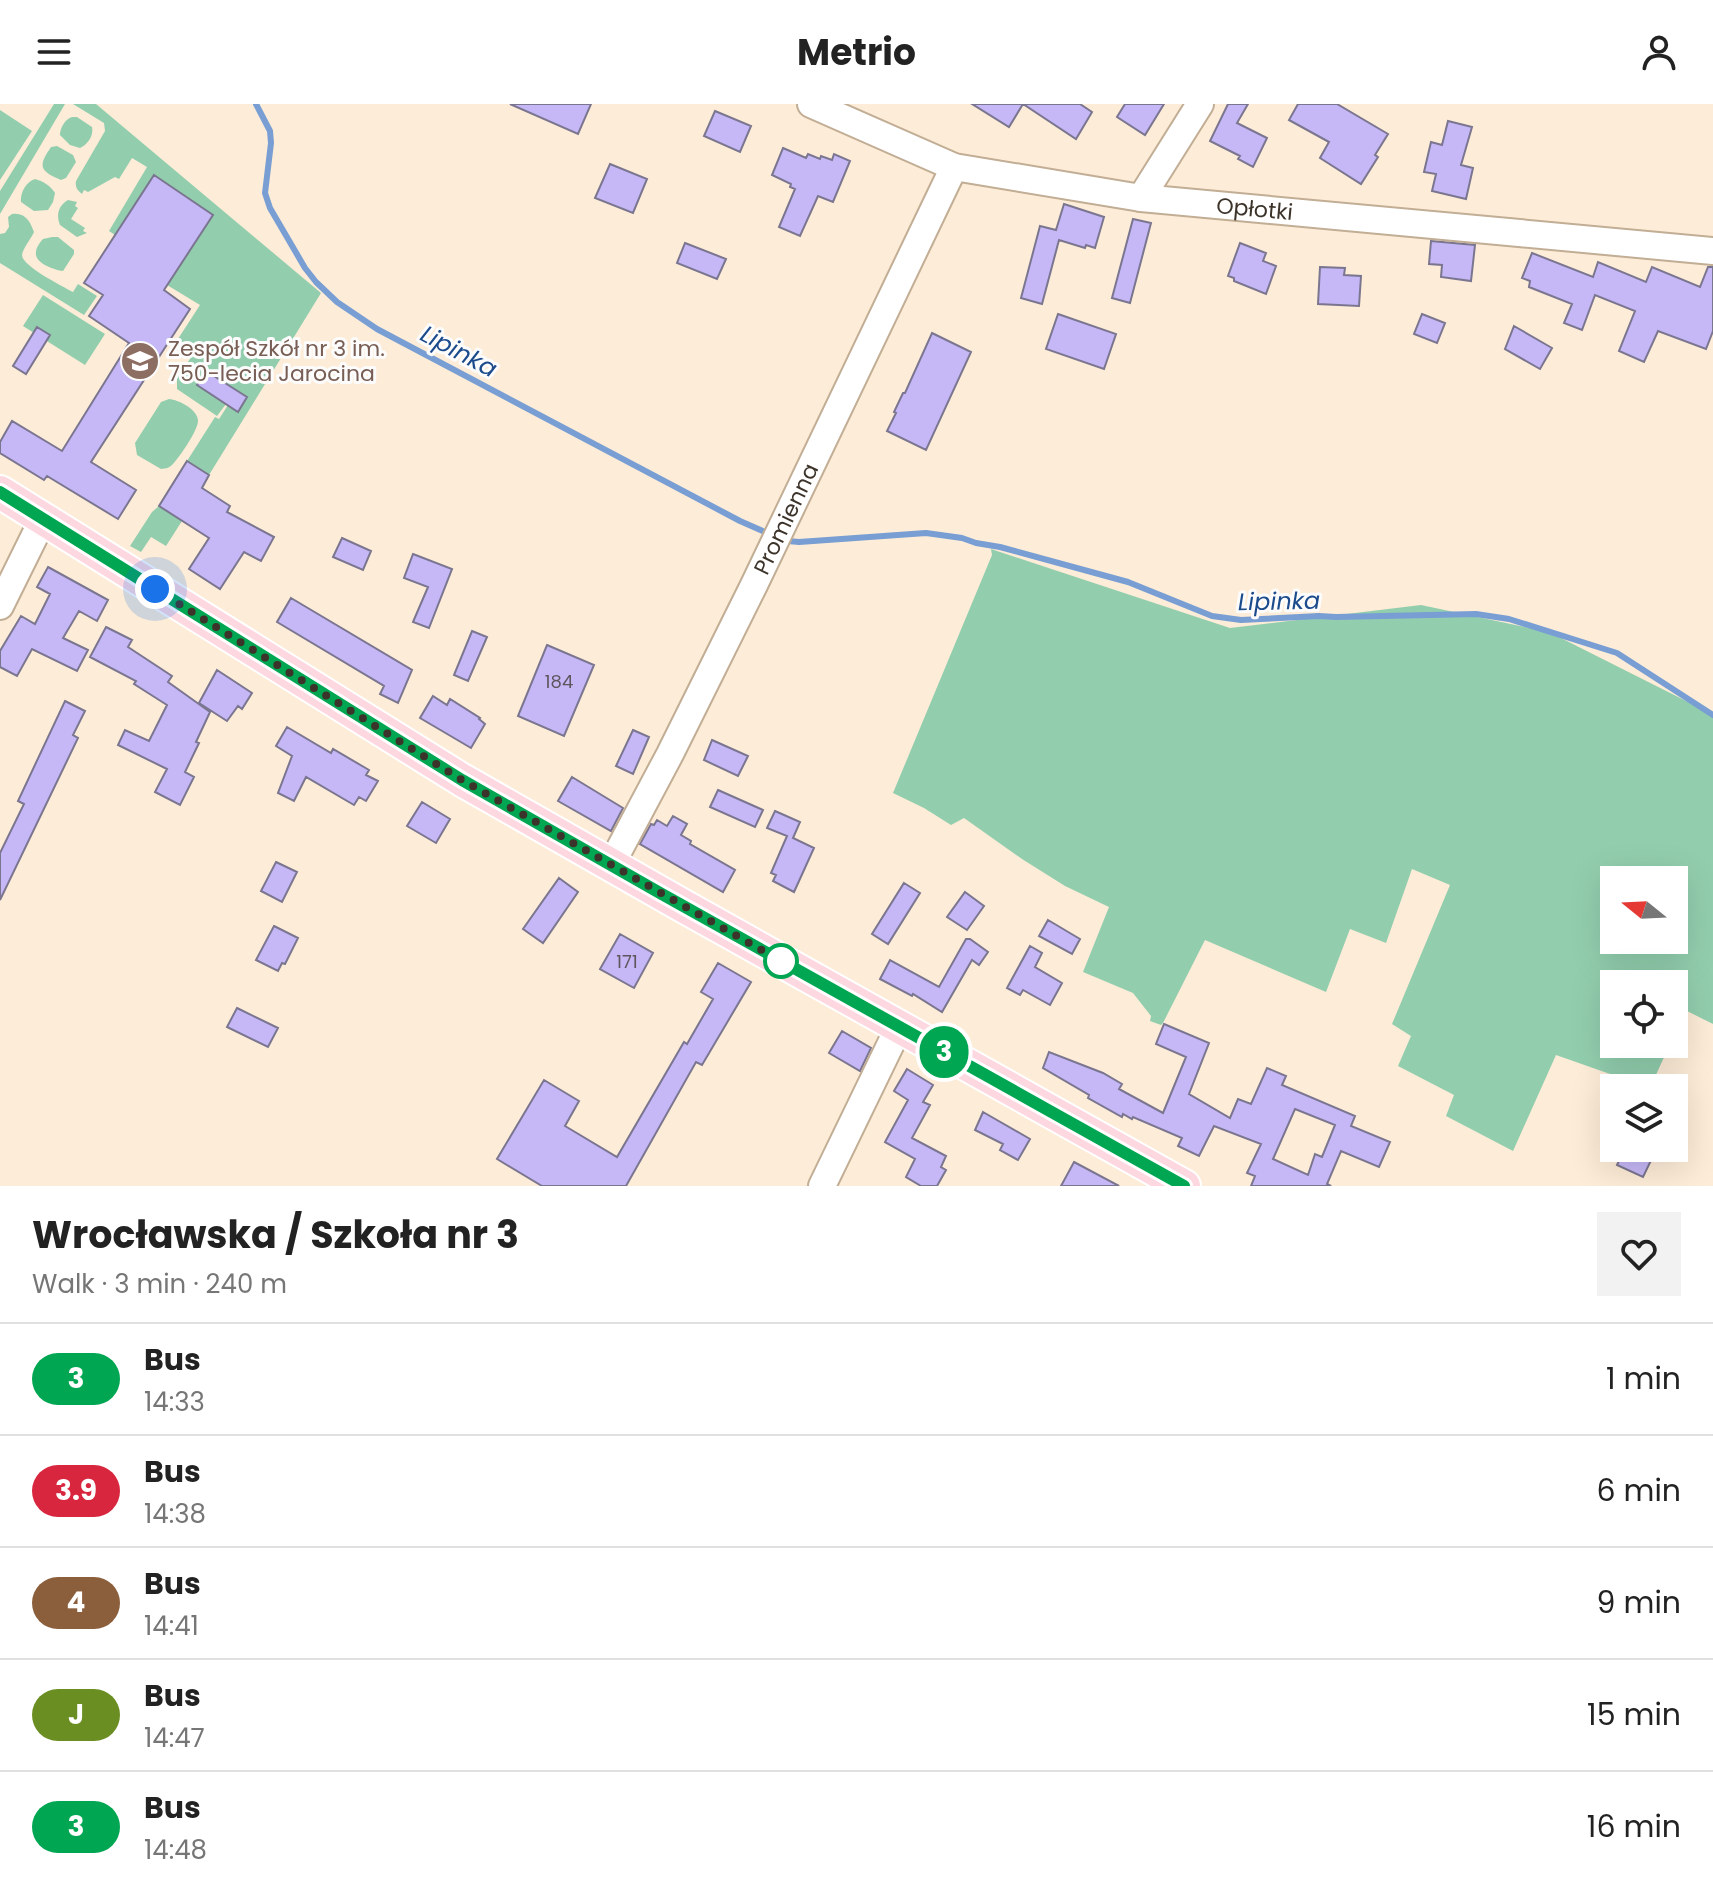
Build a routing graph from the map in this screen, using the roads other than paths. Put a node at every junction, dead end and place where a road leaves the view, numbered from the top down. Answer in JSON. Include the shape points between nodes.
{"nodes":[{"id":1,"x":811,"y":104,"type":"edge"},
{"id":2,"x":1200,"y":104,"type":"edge"},
{"id":3,"x":954,"y":167,"type":"junction"},
{"id":4,"x":1141,"y":198,"type":"junction"},
{"id":5,"x":1713,"y":251,"type":"edge"},
{"id":6,"x":0,"y":492,"type":"edge"},
{"id":7,"x":43,"y":519,"type":"junction"},
{"id":8,"x":0,"y":606,"type":"edge"},
{"id":9,"x":611,"y":865,"type":"junction"},
{"id":10,"x":899,"y":1027,"type":"junction"},
{"id":11,"x":822,"y":1186,"type":"edge"},
{"id":12,"x":1184,"y":1186,"type":"edge"}],
"edges":[{"from":1,"to":3,"type":"street","name":"Opłotki"},
{"from":2,"to":4,"type":"street"},
{"from":3,"to":4,"type":"street","name":"Opłotki"},
{"from":3,"to":9,"type":"street","name":"Promienna","via":[[754,585]]},
{"from":4,"to":5,"type":"street","name":"Opłotki"},
{"from":6,"to":7,"type":"main road"},
{"from":7,"to":8,"type":"street"},
{"from":7,"to":9,"type":"main road","via":[[462,780]]},
{"from":9,"to":10,"type":"main road"},
{"from":10,"to":11,"type":"street"},
{"from":10,"to":12,"type":"main road"}]}
